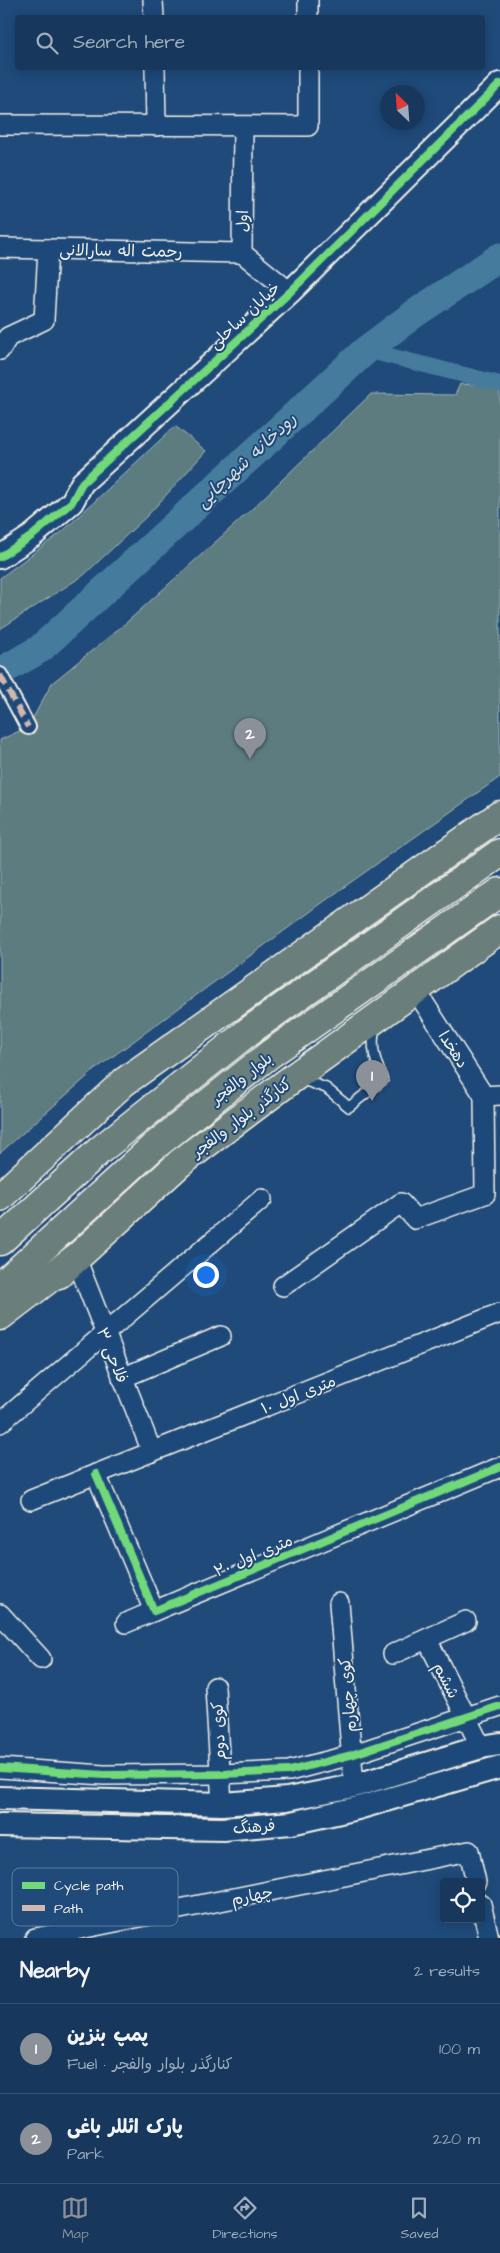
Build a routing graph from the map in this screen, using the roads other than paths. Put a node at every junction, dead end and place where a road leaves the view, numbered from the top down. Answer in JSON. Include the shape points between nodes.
{"nodes":[{"id":1,"x":153,"y":0,"type":"edge"},
{"id":2,"x":308,"y":0,"type":"edge"},
{"id":3,"x":154,"y":15,"type":"edge"},
{"id":4,"x":308,"y":15,"type":"edge"},
{"id":5,"x":155,"y":70,"type":"edge"},
{"id":6,"x":308,"y":70,"type":"edge"},
{"id":7,"x":500,"y":84,"type":"edge"},
{"id":8,"x":0,"y":125,"type":"edge"},
{"id":9,"x":156,"y":126,"type":"junction"},
{"id":10,"x":243,"y":127,"type":"junction"},
{"id":11,"x":0,"y":248,"type":"edge"},
{"id":12,"x":48,"y":248,"type":"junction"},
{"id":13,"x":242,"y":253,"type":"junction"},
{"id":14,"x":290,"y":292,"type":"junction"},
{"id":15,"x":0,"y":350,"type":"edge"},
{"id":16,"x":82,"y":483,"type":"junction"},
{"id":17,"x":0,"y":540,"type":"edge"},
{"id":18,"x":0,"y":558,"type":"edge"},
{"id":19,"x":0,"y":675,"type":"edge"},
{"id":20,"x":28,"y":727,"type":"dead end"},
{"id":21,"x":500,"y":815,"type":"edge"},
{"id":22,"x":500,"y":853,"type":"edge"},
{"id":23,"x":500,"y":892,"type":"edge"},
{"id":24,"x":500,"y":929,"type":"edge"},
{"id":25,"x":415,"y":989,"type":"junction"},
{"id":26,"x":378,"y":1018,"type":"junction"},
{"id":27,"x":293,"y":1078,"type":"junction"},
{"id":28,"x":492,"y":1096,"type":"edge"},
{"id":29,"x":100,"y":1150,"type":"junction"},
{"id":30,"x":492,"y":1192,"type":"edge"},
{"id":31,"x":0,"y":1196,"type":"edge"},
{"id":32,"x":262,"y":1199,"type":"dead end"},
{"id":33,"x":0,"y":1224,"type":"edge"},
{"id":34,"x":0,"y":1241,"type":"edge"},
{"id":35,"x":76,"y":1258,"type":"junction"},
{"id":36,"x":283,"y":1286,"type":"dead end"},
{"id":37,"x":0,"y":1288,"type":"edge"},
{"id":38,"x":500,"y":1313,"type":"edge"},
{"id":39,"x":0,"y":1316,"type":"edge"},
{"id":40,"x":0,"y":1327,"type":"edge"},
{"id":41,"x":104,"y":1334,"type":"junction"},
{"id":42,"x":221,"y":1336,"type":"dead end"},
{"id":43,"x":122,"y":1378,"type":"junction"},
{"id":44,"x":0,"y":1423,"type":"edge"},
{"id":45,"x":152,"y":1452,"type":"junction"},
{"id":46,"x":500,"y":1467,"type":"edge"},
{"id":47,"x":96,"y":1474,"type":"junction"},
{"id":48,"x":31,"y":1500,"type":"dead end"},
{"id":49,"x":340,"y":1603,"type":"dead end"},
{"id":50,"x":154,"y":1611,"type":"junction"},
{"id":51,"x":0,"y":1614,"type":"edge"},
{"id":52,"x":466,"y":1621,"type":"dead end"},
{"id":53,"x":126,"y":1623,"type":"dead end"},
{"id":54,"x":427,"y":1639,"type":"junction"},
{"id":55,"x":393,"y":1654,"type":"dead end"},
{"id":56,"x":41,"y":1659,"type":"dead end"},
{"id":57,"x":215,"y":1687,"type":"dead end"},
{"id":58,"x":500,"y":1706,"type":"edge"},
{"id":59,"x":466,"y":1716,"type":"junction"},
{"id":60,"x":490,"y":1745,"type":"edge"},
{"id":61,"x":351,"y":1755,"type":"junction"},
{"id":62,"x":500,"y":1767,"type":"edge"},
{"id":63,"x":0,"y":1768,"type":"edge"},
{"id":64,"x":220,"y":1774,"type":"junction"},
{"id":65,"x":354,"y":1786,"type":"junction"},
{"id":66,"x":0,"y":1798,"type":"edge"},
{"id":67,"x":222,"y":1804,"type":"junction"},
{"id":68,"x":0,"y":1825,"type":"edge"},
{"id":69,"x":475,"y":1878,"type":"edge"},
{"id":70,"x":178,"y":1909,"type":"edge"},
{"id":71,"x":485,"y":1921,"type":"edge"},
{"id":72,"x":95,"y":1926,"type":"edge"},
{"id":73,"x":35,"y":1938,"type":"edge"},
{"id":74,"x":489,"y":1938,"type":"edge"}],
"edges":[{"from":1,"to":3,"type":"street"},
{"from":2,"to":4,"type":"street"},
{"from":5,"to":9,"type":"street"},
{"from":6,"to":10,"type":"street","via":[[308,126]]},
{"from":7,"to":14,"type":"street","name":"خیابان ساحلی"},
{"from":8,"to":9,"type":"street"},
{"from":9,"to":10,"type":"street"},
{"from":10,"to":13,"type":"street","name":"اول"},
{"from":11,"to":12,"type":"street","name":"رحمت اله سارالانی"},
{"from":12,"to":13,"type":"street","name":"رحمت اله سارالانی"},
{"from":12,"to":15,"type":"street","via":[[44,320],[8,337]]},
{"from":13,"to":14,"type":"street","name":"اول"},
{"from":14,"to":16,"type":"street","name":"خیابان ساحلی"},
{"from":16,"to":17,"type":"street","name":"خیابان ساحلی","via":[[61,493]]},
{"from":16,"to":18,"type":"street","name":"خیابان ساحلی","via":[[72,502]]},
{"from":19,"to":20,"type":"street"},
{"from":21,"to":31,"type":"main road","via":[[124,1082]]},
{"from":22,"to":29,"type":"main road","name":"بلوار والفجر","via":[[249,1031]]},
{"from":23,"to":37,"type":"main road","name":"بلوار والفجر","via":[[270,1054],[152,1148]]},
{"from":24,"to":25,"type":"main road","name":"کنارگذر بلوار والفجر"},
{"from":25,"to":26,"type":"main road","name":"کنارگذر بلوار والفجر"},
{"from":25,"to":28,"type":"street","name":"دهخدا"},
{"from":26,"to":27,"type":"main road","name":"کنارگذر بلوار والفجر"},
{"from":26,"to":27,"type":"lane","via":[[372,1039],[373,1054],[383,1080],[349,1106],[326,1088]]},
{"from":27,"to":35,"type":"main road","name":"کنارگذر بلوار والفجر","via":[[180,1163]]},
{"from":28,"to":30,"type":"street"},
{"from":29,"to":33,"type":"main road"},
{"from":29,"to":34,"type":"main road","name":"بلوار والفجر"},
{"from":30,"to":36,"type":"street","via":[[415,1218],[401,1203]]},
{"from":32,"to":41,"type":"street"},
{"from":35,"to":39,"type":"main road"},
{"from":35,"to":40,"type":"main road","name":"کنارگذر بلوار والفجر"},
{"from":35,"to":41,"type":"street","name":"فلاحی ۳"},
{"from":38,"to":45,"type":"street","name":"۱۰ متری اول"},
{"from":41,"to":43,"type":"street","name":"فلاحی ۳"},
{"from":41,"to":44,"type":"street"},
{"from":42,"to":43,"type":"street"},
{"from":43,"to":45,"type":"street","name":"فلاحی ۳"},
{"from":45,"to":47,"type":"street","name":"۱۰ متری اول"},
{"from":46,"to":50,"type":"street","name":"۲۰ متری اول"},
{"from":47,"to":48,"type":"street","name":"۱۰ متری اول"},
{"from":47,"to":50,"type":"street"},
{"from":49,"to":61,"type":"street","name":"کوی چهارم"},
{"from":50,"to":53,"type":"street","name":"۲۰ متری اول"},
{"from":51,"to":56,"type":"street"},
{"from":52,"to":54,"type":"street"},
{"from":54,"to":55,"type":"street"},
{"from":54,"to":59,"type":"street","name":"ششم"},
{"from":57,"to":64,"type":"street","name":"کوی دوم"},
{"from":58,"to":59,"type":"street"},
{"from":59,"to":60,"type":"street","name":"ششم"},
{"from":59,"to":61,"type":"street"},
{"from":60,"to":65,"type":"street","name":"فرهنگ"},
{"from":61,"to":64,"type":"street","via":[[288,1771]]},
{"from":61,"to":65,"type":"street","name":"کوی چهارم"},
{"from":62,"to":68,"type":"street","name":"فرهنگ","via":[[358,1808],[291,1823],[223,1829]]},
{"from":63,"to":64,"type":"street","via":[[104,1775]]},
{"from":64,"to":67,"type":"street","name":"کوی دوم"},
{"from":65,"to":67,"type":"street","name":"فرهنگ","via":[[287,1799]]},
{"from":66,"to":67,"type":"street","name":"فرهنگ"},
{"from":69,"to":70,"type":"street","name":"چهارم","via":[[469,1851]]},
{"from":71,"to":74,"type":"street"},
{"from":72,"to":73,"type":"street","name":"چهارم"}]}
